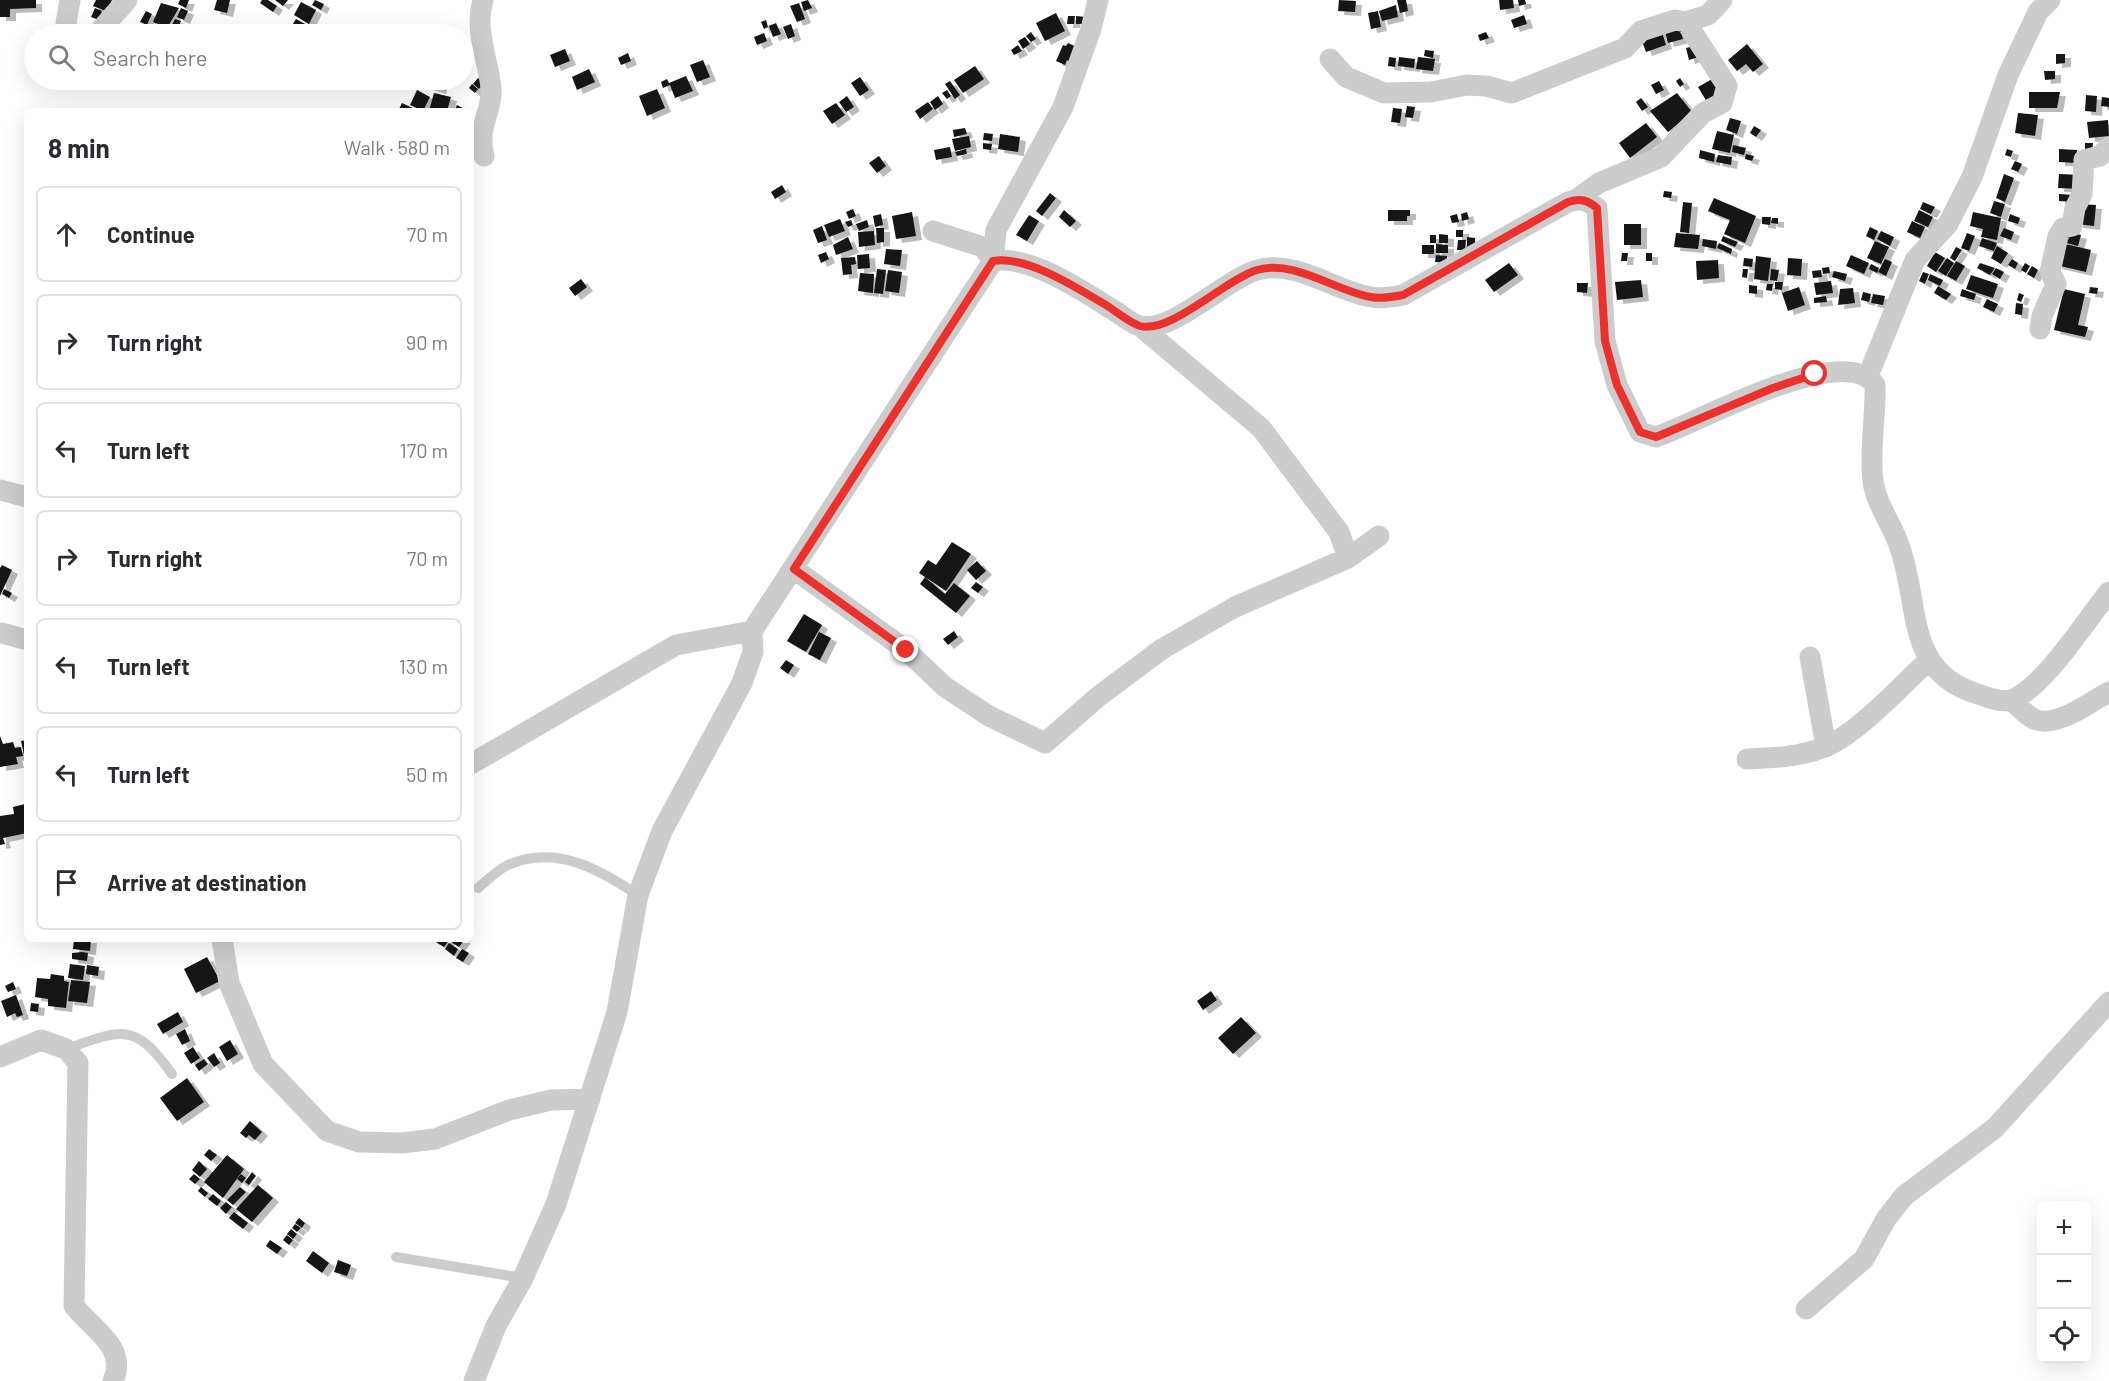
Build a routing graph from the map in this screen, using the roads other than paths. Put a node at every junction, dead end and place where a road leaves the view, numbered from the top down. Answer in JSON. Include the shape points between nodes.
{"nodes":[{"id":1,"x":128,"y":0,"type":"edge"},
{"id":2,"x":483,"y":0,"type":"edge"},
{"id":3,"x":1098,"y":0,"type":"edge"},
{"id":4,"x":1722,"y":0,"type":"edge"},
{"id":5,"x":2050,"y":0,"type":"edge"},
{"id":6,"x":69,"y":6,"type":"edge"},
{"id":7,"x":1686,"y":22,"type":"junction"},
{"id":8,"x":66,"y":24,"type":"edge"},
{"id":9,"x":106,"y":24,"type":"edge"},
{"id":10,"x":1329,"y":58,"type":"dead end"},
{"id":11,"x":2109,"y":147,"type":"edge"},
{"id":12,"x":484,"y":156,"type":"dead end"},
{"id":13,"x":1577,"y":199,"type":"junction"},
{"id":14,"x":933,"y":231,"type":"dead end"},
{"id":15,"x":993,"y":261,"type":"junction"},
{"id":16,"x":1140,"y":326,"type":"junction"},
{"id":17,"x":2040,"y":329,"type":"dead end"},
{"id":18,"x":1868,"y":376,"type":"junction"},
{"id":19,"x":0,"y":490,"type":"edge"},
{"id":20,"x":24,"y":496,"type":"edge"},
{"id":21,"x":1379,"y":536,"type":"dead end"},
{"id":22,"x":1348,"y":558,"type":"junction"},
{"id":23,"x":794,"y":569,"type":"junction"},
{"id":24,"x":2109,"y":591,"type":"edge"},
{"id":25,"x":752,"y":631,"type":"junction"},
{"id":26,"x":1,"y":637,"type":"edge"},
{"id":27,"x":24,"y":640,"type":"edge"},
{"id":28,"x":1810,"y":657,"type":"dead end"},
{"id":29,"x":1928,"y":661,"type":"junction"},
{"id":30,"x":2109,"y":692,"type":"edge"},
{"id":31,"x":2011,"y":700,"type":"junction"},
{"id":32,"x":1826,"y":747,"type":"junction"},
{"id":33,"x":1747,"y":759,"type":"dead end"},
{"id":34,"x":474,"y":762,"type":"edge"},
{"id":35,"x":478,"y":888,"type":"dead end"},
{"id":36,"x":638,"y":895,"type":"junction"},
{"id":37,"x":222,"y":942,"type":"edge"},
{"id":38,"x":2109,"y":1002,"type":"edge"},
{"id":39,"x":66,"y":1049,"type":"junction"},
{"id":40,"x":0,"y":1057,"type":"edge"},
{"id":41,"x":172,"y":1074,"type":"dead end"},
{"id":42,"x":590,"y":1099,"type":"junction"},
{"id":43,"x":396,"y":1257,"type":"dead end"},
{"id":44,"x":523,"y":1278,"type":"junction"},
{"id":45,"x":1806,"y":1309,"type":"dead end"},
{"id":46,"x":113,"y":1381,"type":"edge"},
{"id":47,"x":474,"y":1381,"type":"edge"}],
"edges":[{"from":1,"to":9,"type":"street"},
{"from":2,"to":12,"type":"street","via":[[481,32],[491,89],[480,139]]},
{"from":3,"to":15,"type":"street","via":[[1063,107],[996,230]]},
{"from":4,"to":7,"type":"street","via":[[1708,15]]},
{"from":5,"to":18,"type":"street","via":[[2038,12],[2008,75],[1972,177],[1948,224],[1915,260]]},
{"from":6,"to":8,"type":"street"},
{"from":7,"to":10,"type":"street","via":[[1675,20],[1641,31],[1625,48],[1512,93],[1467,85],[1418,93],[1384,93],[1346,77]]},
{"from":7,"to":13,"type":"street","via":[[1727,86],[1722,103],[1703,113],[1661,157],[1599,183]]},
{"from":11,"to":17,"type":"street","via":[[2100,156],[2084,160],[2082,194],[2072,225],[2063,228],[2058,236],[2049,272],[2056,284]]},
{"from":13,"to":16,"type":"street","via":[[1403,295],[1370,297],[1294,271],[1257,270],[1159,326]]},
{"from":13,"to":18,"type":"street","via":[[1587,200],[1597,208],[1605,341],[1617,385],[1640,432],[1656,437],[1815,374],[1846,370]]},
{"from":14,"to":15,"type":"street","via":[[983,247]]},
{"from":15,"to":16,"type":"street","via":[[1008,258],[1026,264],[1086,293]]},
{"from":15,"to":23,"type":"street"},
{"from":16,"to":22,"type":"street","via":[[1261,428],[1339,532]]},
{"from":18,"to":29,"type":"street","via":[[1875,385],[1873,481],[1901,549]]},
{"from":19,"to":20,"type":"street"},
{"from":21,"to":22,"type":"street"},
{"from":22,"to":23,"type":"street","via":[[1235,607],[1162,649],[1045,743],[989,716],[945,687],[906,650]]},
{"from":23,"to":25,"type":"street"},
{"from":24,"to":31,"type":"street","via":[[2032,688]]},
{"from":25,"to":34,"type":"street","via":[[676,645]]},
{"from":25,"to":36,"type":"street","via":[[753,652],[742,683],[662,831]]},
{"from":26,"to":27,"type":"street"},
{"from":28,"to":32,"type":"street"},
{"from":29,"to":31,"type":"street","via":[[1966,691]]},
{"from":29,"to":32,"type":"street","via":[[1883,705]]},
{"from":30,"to":31,"type":"street","via":[[2047,721],[2034,719]]},
{"from":32,"to":33,"type":"street","via":[[1796,755]]},
{"from":35,"to":36,"type":"lane","via":[[506,865],[543,855],[604,873]]},
{"from":36,"to":42,"type":"street","via":[[617,1012]]},
{"from":37,"to":42,"type":"street","via":[[229,983],[263,1064],[327,1131],[359,1143],[435,1139],[509,1110],[551,1100]]},
{"from":38,"to":45,"type":"street","via":[[1995,1128],[1904,1196],[1864,1259]]},
{"from":39,"to":40,"type":"street","via":[[41,1040]]},
{"from":39,"to":41,"type":"lane","via":[[108,1034],[133,1034],[153,1048]]},
{"from":39,"to":46,"type":"street","via":[[78,1063],[74,1306],[113,1346],[118,1361]]},
{"from":42,"to":44,"type":"street","via":[[556,1204]]},
{"from":43,"to":44,"type":"lane"},
{"from":44,"to":47,"type":"street","via":[[496,1326]]}]}
